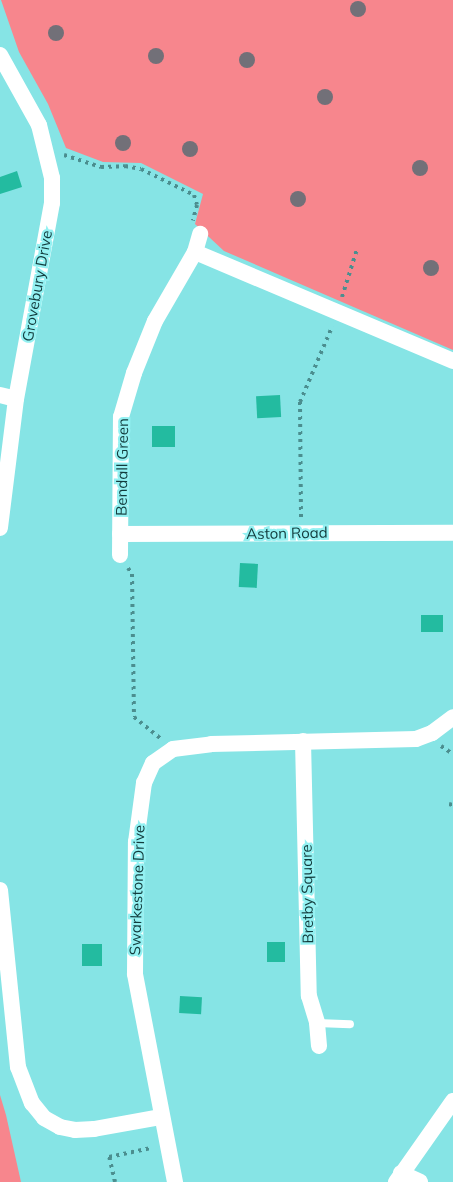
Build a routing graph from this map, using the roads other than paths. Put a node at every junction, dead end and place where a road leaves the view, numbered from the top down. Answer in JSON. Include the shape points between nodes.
{"nodes":[{"id":1,"x":0,"y":55,"type":"edge"},
{"id":2,"x":200,"y":234,"type":"road end"},
{"id":3,"x":195,"y":252,"type":"junction"},
{"id":4,"x":453,"y":361,"type":"edge"},
{"id":5,"x":8,"y":397,"type":"edge"},
{"id":6,"x":0,"y":528,"type":"edge"},
{"id":7,"x":453,"y":533,"type":"edge"},
{"id":8,"x":120,"y":534,"type":"junction"},
{"id":9,"x":120,"y":555,"type":"road end"},
{"id":10,"x":453,"y":717,"type":"edge"},
{"id":11,"x":303,"y":741,"type":"junction"},
{"id":12,"x":0,"y":890,"type":"edge"},
{"id":13,"x":317,"y":1023,"type":"junction"},
{"id":14,"x":350,"y":1024,"type":"dead end"},
{"id":15,"x":319,"y":1046,"type":"dead end"},
{"id":16,"x":453,"y":1101,"type":"edge"},
{"id":17,"x":160,"y":1116,"type":"junction"},
{"id":18,"x":399,"y":1177,"type":"edge"},
{"id":19,"x":175,"y":1182,"type":"edge"},
{"id":20,"x":420,"y":1182,"type":"edge"}],
"edges":[{"from":1,"to":5,"type":"street","name":"Grovebury Drive","via":[[39,125],[52,178],[52,203]]},
{"from":2,"to":3,"type":"street","name":"Bendall Green"},
{"from":3,"to":4,"type":"street"},
{"from":3,"to":8,"type":"street","name":"Bendall Green","via":[[155,321],[121,417]]},
{"from":5,"to":6,"type":"street","name":"Grovebury Drive"},
{"from":7,"to":8,"type":"street","name":"Aston Road"},
{"from":8,"to":9,"type":"street","name":"Bendall Green"},
{"from":10,"to":11,"type":"street","via":[[432,733],[416,739]]},
{"from":11,"to":13,"type":"street","name":"Bretby Square","via":[[309,996]]},
{"from":11,"to":17,"type":"street","name":"Swarkestone Drive","via":[[173,749],[153,763],[144,783],[135,842],[135,974]]},
{"from":12,"to":17,"type":"street","via":[[18,1067],[32,1103],[44,1118],[75,1130]]},
{"from":13,"to":14,"type":"lane"},
{"from":13,"to":15,"type":"street","name":"Bretby Square"},
{"from":16,"to":18,"type":"street"},
{"from":17,"to":19,"type":"street","name":"Swarkestone Drive"},
{"from":18,"to":20,"type":"street"}]}
